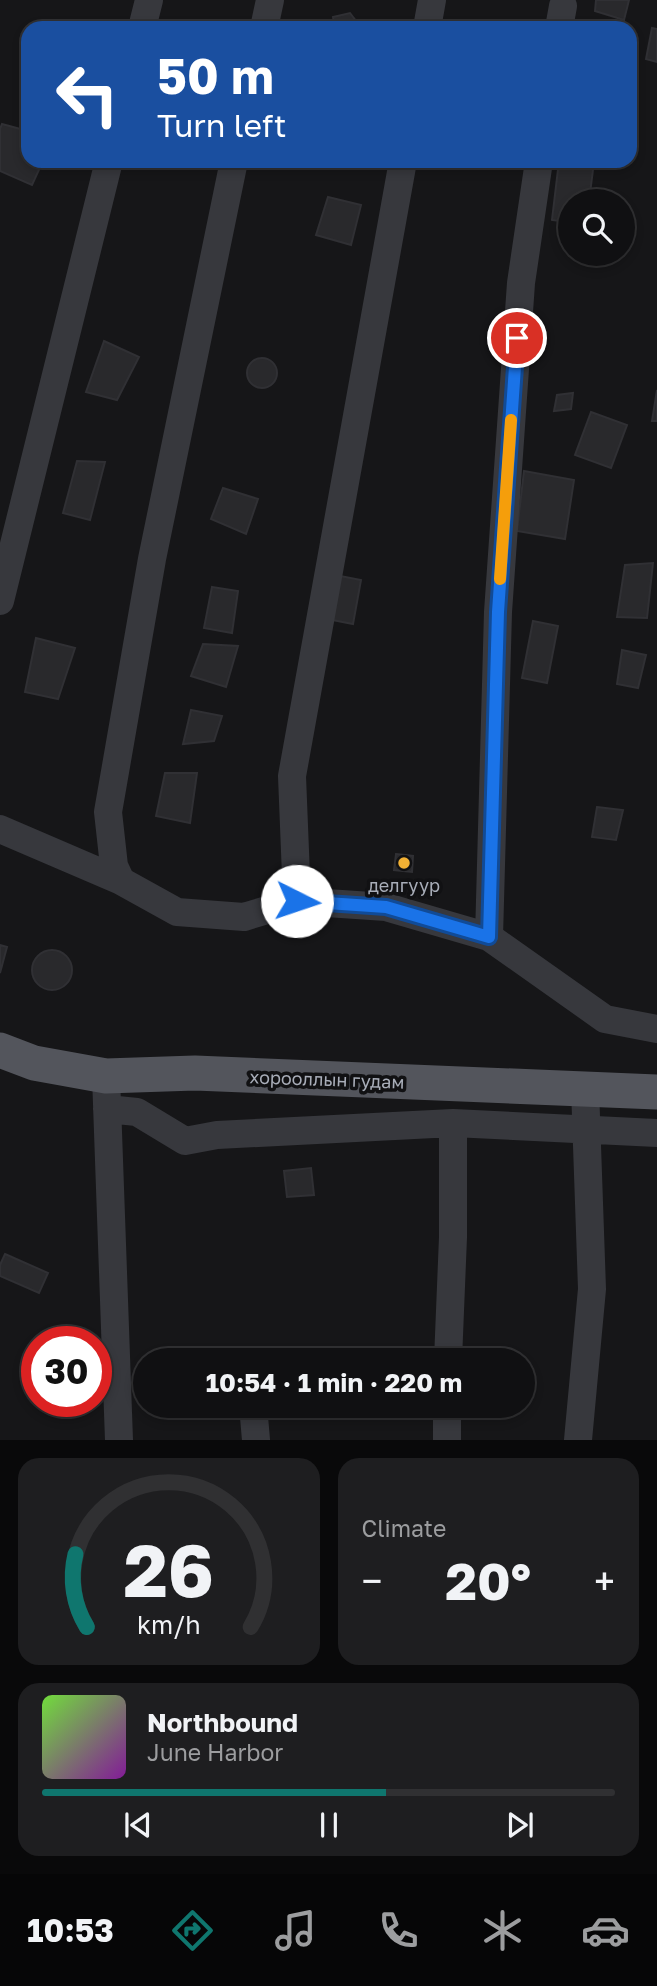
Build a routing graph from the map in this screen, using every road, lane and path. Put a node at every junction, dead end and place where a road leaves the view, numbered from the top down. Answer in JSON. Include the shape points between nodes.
{"nodes":[{"id":1,"x":149,"y":0,"type":"edge"},
{"id":2,"x":270,"y":0,"type":"edge"},
{"id":3,"x":432,"y":0,"type":"edge"},
{"id":4,"x":144,"y":21,"type":"edge"},
{"id":5,"x":266,"y":21,"type":"edge"},
{"id":6,"x":428,"y":21,"type":"edge"},
{"id":7,"x":106,"y":168,"type":"edge"},
{"id":8,"x":233,"y":168,"type":"edge"},
{"id":9,"x":402,"y":168,"type":"edge"},
{"id":10,"x":538,"y":168,"type":"edge"},
{"id":11,"x":0,"y":601,"type":"edge"},
{"id":12,"x":0,"y":829,"type":"edge"},
{"id":13,"x":121,"y":881,"type":"junction"},
{"id":14,"x":297,"y":901,"type":"junction"},
{"id":15,"x":489,"y":937,"type":"junction"},
{"id":16,"x":657,"y":1029,"type":"edge"},
{"id":17,"x":0,"y":1050,"type":"edge"},
{"id":18,"x":585,"y":1088,"type":"junction"},
{"id":19,"x":107,"y":1092,"type":"junction"},
{"id":20,"x":657,"y":1092,"type":"edge"},
{"id":21,"x":453,"y":1123,"type":"junction"},
{"id":22,"x":586,"y":1128,"type":"junction"},
{"id":23,"x":657,"y":1133,"type":"edge"},
{"id":24,"x":448,"y":1348,"type":"edge"},
{"id":25,"x":254,"y":1418,"type":"edge"},
{"id":26,"x":447,"y":1418,"type":"edge"},
{"id":27,"x":119,"y":1440,"type":"edge"},
{"id":28,"x":256,"y":1440,"type":"edge"},
{"id":29,"x":447,"y":1440,"type":"edge"},
{"id":30,"x":578,"y":1440,"type":"edge"}],
"edges":[{"from":1,"to":4,"type":"street"},
{"from":2,"to":5,"type":"street"},
{"from":3,"to":6,"type":"street"},
{"from":7,"to":11,"type":"street"},
{"from":8,"to":13,"type":"street","via":[[152,559],[108,812],[114,866]]},
{"from":9,"to":14,"type":"street","via":[[292,776]]},
{"from":10,"to":15,"type":"street","via":[[521,283],[499,599]]},
{"from":12,"to":13,"type":"street"},
{"from":13,"to":14,"type":"street","via":[[177,912],[244,917]]},
{"from":14,"to":15,"type":"street","via":[[386,907]]},
{"from":15,"to":16,"type":"street","via":[[605,1019]]},
{"from":17,"to":19,"type":"main road","name":"хорооллын гудам"},
{"from":18,"to":19,"type":"main road","name":"хорооллын гудам","via":[[194,1073]]},
{"from":18,"to":20,"type":"main road","name":"хорооллын гудам"},
{"from":18,"to":22,"type":"street"},
{"from":19,"to":21,"type":"street","via":[[185,1141],[217,1135]]},
{"from":19,"to":27,"type":"street"},
{"from":21,"to":22,"type":"street"},
{"from":21,"to":24,"type":"street"},
{"from":22,"to":23,"type":"street"},
{"from":22,"to":30,"type":"street","via":[[592,1289]]},
{"from":25,"to":28,"type":"street"},
{"from":26,"to":29,"type":"street"}]}
